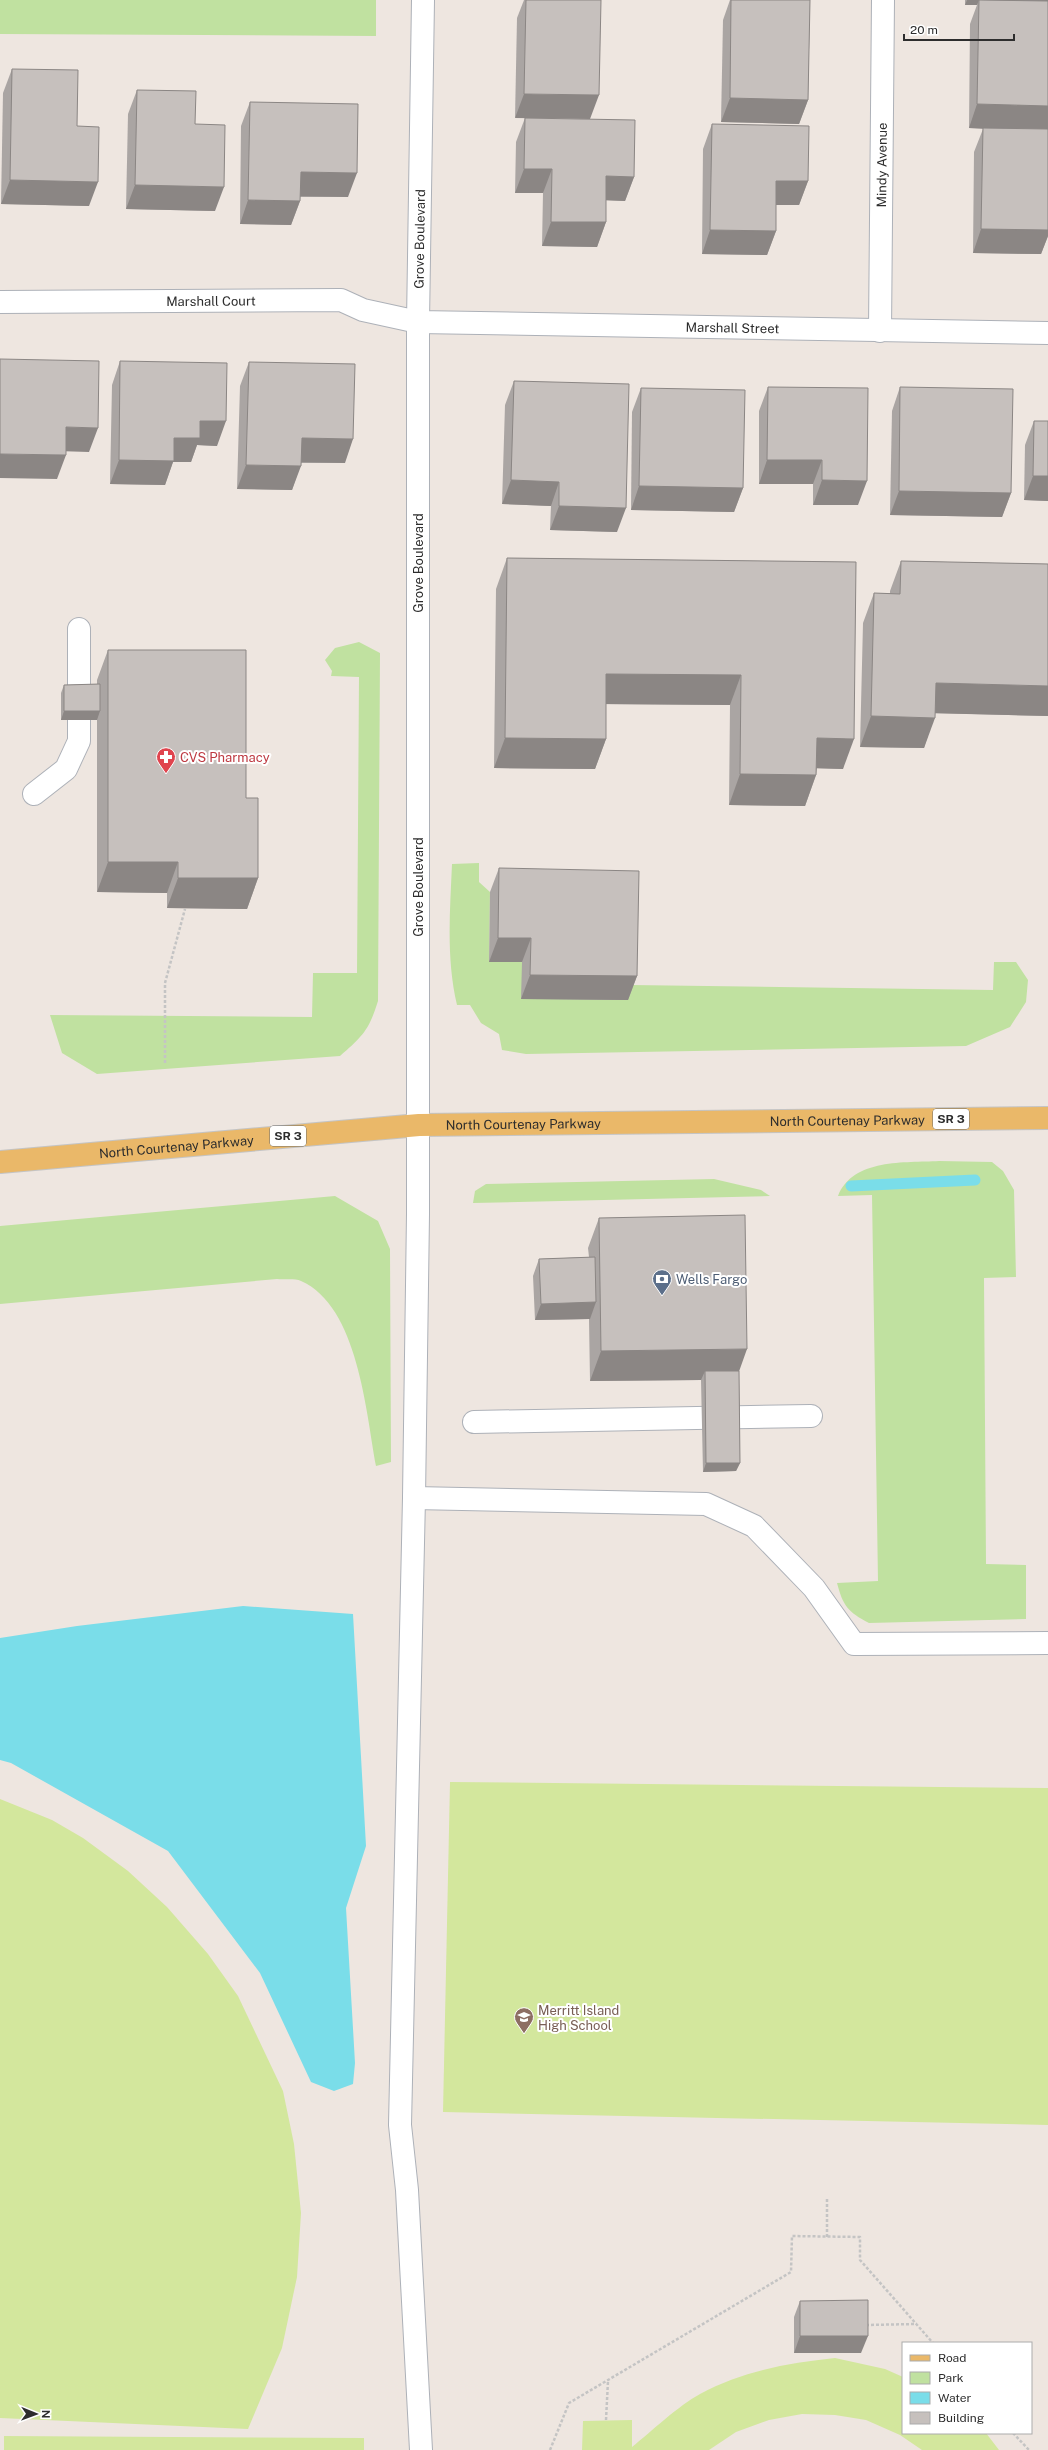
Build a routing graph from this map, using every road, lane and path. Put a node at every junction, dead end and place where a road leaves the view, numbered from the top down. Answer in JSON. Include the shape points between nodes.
{"nodes":[{"id":1,"x":424,"y":0,"type":"edge"},
{"id":2,"x":883,"y":0,"type":"edge"},
{"id":3,"x":0,"y":302,"type":"edge"},
{"id":4,"x":418,"y":322,"type":"junction"},
{"id":5,"x":880,"y":331,"type":"junction"},
{"id":6,"x":1048,"y":333,"type":"edge"},
{"id":7,"x":79,"y":629,"type":"dead end"},
{"id":8,"x":34,"y":794,"type":"dead end"},
{"id":9,"x":185,"y":908,"type":"edge"},
{"id":10,"x":164,"y":1062,"type":"dead end"},
{"id":11,"x":1048,"y":1118,"type":"edge"},
{"id":12,"x":419,"y":1125,"type":"junction"},
{"id":13,"x":0,"y":1162,"type":"edge"},
{"id":14,"x":811,"y":1416,"type":"dead end"},
{"id":15,"x":474,"y":1422,"type":"dead end"},
{"id":16,"x":414,"y":1498,"type":"junction"},
{"id":17,"x":1048,"y":1643,"type":"edge"},
{"id":18,"x":827,"y":2197,"type":"dead end"},
{"id":19,"x":827,"y":2237,"type":"junction"},
{"id":20,"x":917,"y":2324,"type":"junction"},
{"id":21,"x":861,"y":2325,"type":"edge"},
{"id":22,"x":932,"y":2342,"type":"edge"},
{"id":23,"x":608,"y":2381,"type":"junction"},
{"id":24,"x":606,"y":2420,"type":"dead end"},
{"id":25,"x":1014,"y":2434,"type":"edge"},
{"id":26,"x":421,"y":2450,"type":"edge"},
{"id":27,"x":550,"y":2450,"type":"edge"},
{"id":28,"x":1029,"y":2450,"type":"edge"}],
"edges":[{"from":1,"to":4,"type":"street","name":"Grove Boulevard"},
{"from":2,"to":5,"type":"street","name":"Mindy Avenue"},
{"from":3,"to":4,"type":"street","name":"Marshall Court","via":[[341,300],[362,310]]},
{"from":4,"to":5,"type":"street","name":"Marshall Street"},
{"from":4,"to":12,"type":"street","name":"Grove Boulevard"},
{"from":5,"to":6,"type":"street","name":"Marshall Street"},
{"from":7,"to":8,"type":"street","via":[[79,741],[66,769]]},
{"from":9,"to":10,"type":"path","via":[[165,983]]},
{"from":11,"to":12,"type":"main road","name":"North Courtenay Parkway","number":"SR 3"},
{"from":12,"to":13,"type":"main road","name":"North Courtenay Parkway","number":"SR 3"},
{"from":12,"to":16,"type":"street","name":"Grove Boulevard"},
{"from":14,"to":15,"type":"street"},
{"from":16,"to":17,"type":"street","via":[[706,1504],[754,1526],[814,1588],[854,1644]]},
{"from":16,"to":26,"type":"street","name":"Grove Boulevard","via":[[400,2125],[407,2190]]},
{"from":18,"to":19,"type":"path"},
{"from":19,"to":20,"type":"path","via":[[860,2237],[860,2260]]},
{"from":19,"to":23,"type":"path","via":[[792,2236],[791,2272]]},
{"from":20,"to":21,"type":"path"},
{"from":20,"to":22,"type":"path"},
{"from":23,"to":24,"type":"path"},
{"from":23,"to":27,"type":"path","via":[[570,2403]]},
{"from":25,"to":28,"type":"path"}]}
